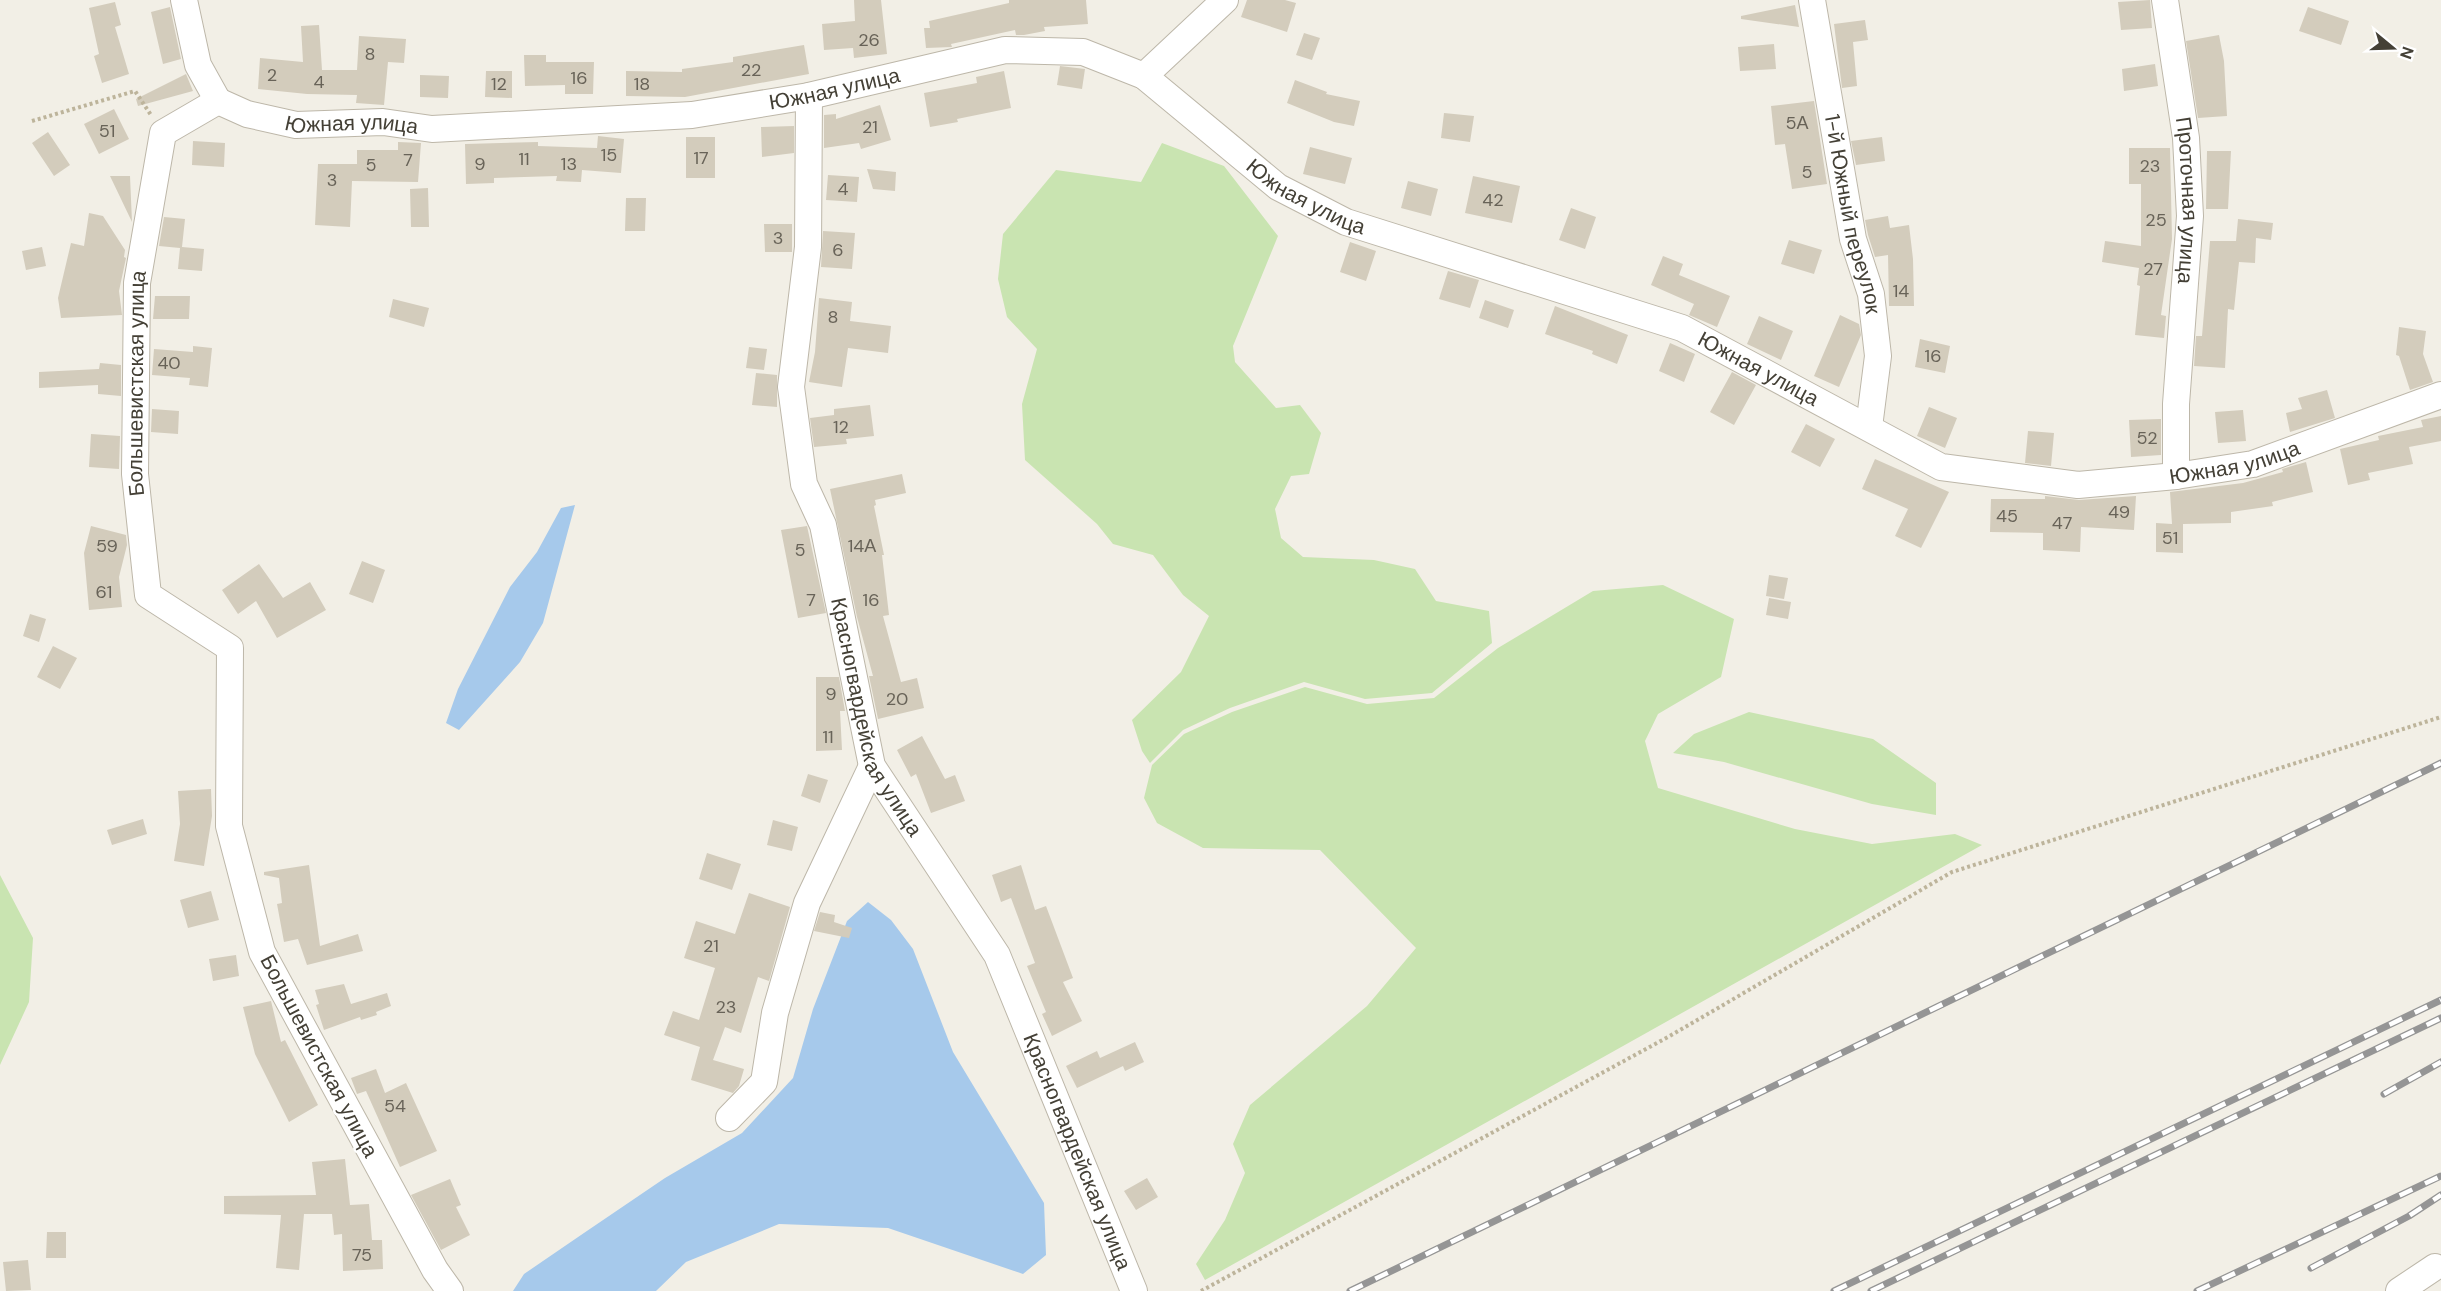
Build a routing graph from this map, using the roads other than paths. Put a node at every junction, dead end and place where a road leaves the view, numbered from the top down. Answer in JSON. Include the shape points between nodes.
{"nodes":[{"id":1,"x":184,"y":0,"type":"edge"},
{"id":2,"x":1225,"y":0,"type":"edge"},
{"id":3,"x":1812,"y":0,"type":"edge"},
{"id":4,"x":2164,"y":0,"type":"edge"},
{"id":5,"x":1144,"y":76,"type":"junction"},
{"id":6,"x":809,"y":96,"type":"junction"},
{"id":7,"x":218,"y":101,"type":"junction"},
{"id":8,"x":2441,"y":395,"type":"edge"},
{"id":9,"x":1869,"y":427,"type":"junction"},
{"id":10,"x":2176,"y":476,"type":"junction"},
{"id":11,"x":872,"y":766,"type":"junction"},
{"id":12,"x":729,"y":1118,"type":"dead end"},
{"id":13,"x":2434,"y":1267,"type":"dead end"},
{"id":14,"x":450,"y":1291,"type":"edge"},
{"id":15,"x":1134,"y":1291,"type":"edge"},
{"id":16,"x":2399,"y":1291,"type":"edge"}],
"edges":[{"from":1,"to":7,"type":"street","via":[[198,65]]},
{"from":2,"to":5,"type":"street"},
{"from":3,"to":9,"type":"street","name":"1-й Южный переулок","via":[[1853,239],[1871,294],[1878,356]]},
{"from":4,"to":10,"type":"street","name":"Проточная улица","via":[[2186,138],[2190,216],[2176,404]]},
{"from":5,"to":6,"type":"street","name":"Южная улица","via":[[1083,52],[1005,50]]},
{"from":5,"to":9,"type":"street","name":"Южная улица","via":[[1278,187],[1346,222],[1682,328]]},
{"from":6,"to":7,"type":"street","name":"Южная улица","via":[[692,115],[432,129],[383,122],[296,125],[247,114]]},
{"from":6,"to":11,"type":"street","name":"Красногвардейская улица","via":[[808,247],[791,387],[804,484],[823,525]]},
{"from":7,"to":14,"type":"street","name":"Большевистская улица","via":[[163,133],[137,283],[135,474],[148,595],[230,648],[229,826],[262,952]]},
{"from":8,"to":10,"type":"street","name":"Южная улица","via":[[2253,464]]},
{"from":9,"to":10,"type":"street","name":"Южная улица","via":[[1941,467],[2078,485]]},
{"from":11,"to":12,"type":"street","via":[[807,903],[775,1012],[764,1082]]},
{"from":11,"to":15,"type":"street","name":"Красногвардейская улица","via":[[997,955]]},
{"from":13,"to":16,"type":"street"}]}
